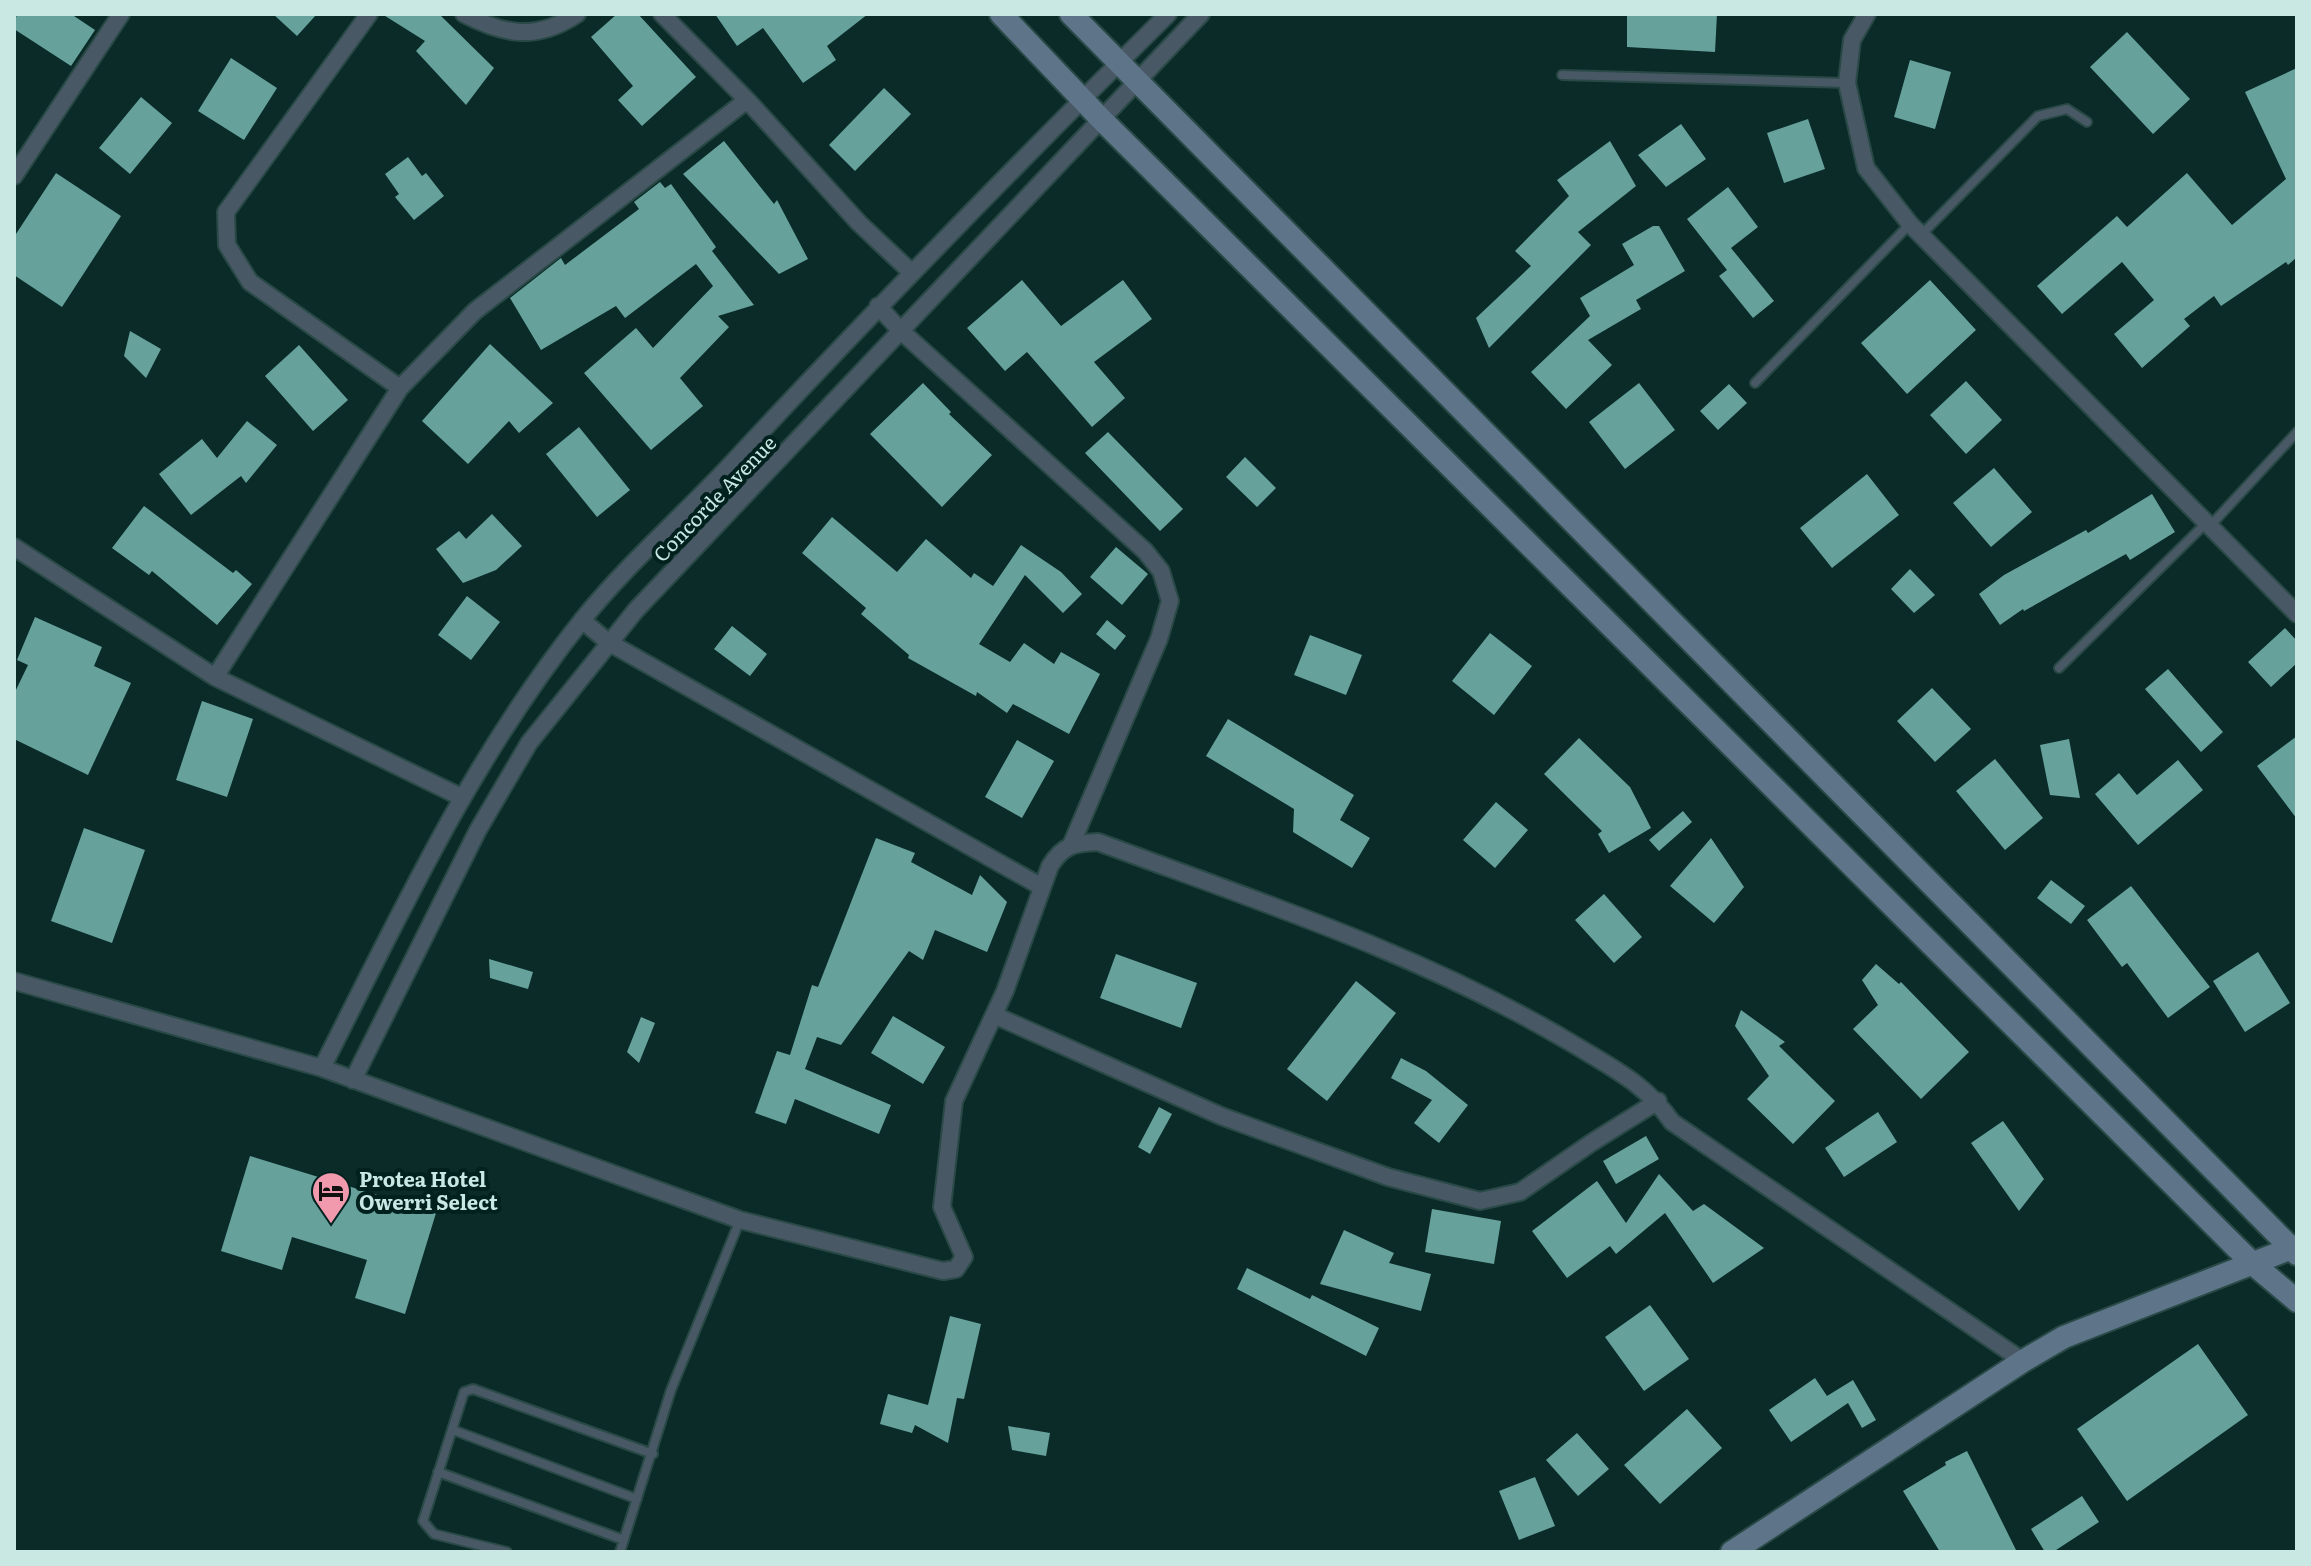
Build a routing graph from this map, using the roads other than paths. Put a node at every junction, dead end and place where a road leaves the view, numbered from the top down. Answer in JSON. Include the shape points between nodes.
{"nodes":[{"id":1,"x":121,"y":14,"type":"edge"},
{"id":2,"x":369,"y":14,"type":"edge"},
{"id":3,"x":464,"y":14,"type":"edge"},
{"id":4,"x":577,"y":14,"type":"edge"},
{"id":5,"x":662,"y":14,"type":"edge"},
{"id":6,"x":1001,"y":14,"type":"edge"},
{"id":7,"x":1071,"y":14,"type":"edge"},
{"id":8,"x":1168,"y":14,"type":"edge"},
{"id":9,"x":1201,"y":14,"type":"edge"},
{"id":10,"x":1867,"y":14,"type":"edge"},
{"id":11,"x":1118,"y":63,"type":"junction"},
{"id":12,"x":1562,"y":75,"type":"dead end"},
{"id":13,"x":1136,"y":81,"type":"junction"},
{"id":14,"x":1847,"y":83,"type":"junction"},
{"id":15,"x":1082,"y":99,"type":"junction"},
{"id":16,"x":747,"y":100,"type":"junction"},
{"id":17,"x":1100,"y":118,"type":"junction"},
{"id":18,"x":2087,"y":122,"type":"dead end"},
{"id":19,"x":20,"y":153,"type":"edge"},
{"id":20,"x":14,"y":176,"type":"edge"},
{"id":21,"x":1916,"y":229,"type":"junction"},
{"id":22,"x":911,"y":272,"type":"junction"},
{"id":23,"x":878,"y":306,"type":"junction"},
{"id":24,"x":901,"y":331,"type":"junction"},
{"id":25,"x":1755,"y":383,"type":"dead end"},
{"id":26,"x":400,"y":388,"type":"junction"},
{"id":27,"x":2297,"y":432,"type":"edge"},
{"id":28,"x":2208,"y":525,"type":"junction"},
{"id":29,"x":14,"y":547,"type":"edge"},
{"id":30,"x":2297,"y":614,"type":"edge"},
{"id":31,"x":582,"y":620,"type":"junction"},
{"id":32,"x":608,"y":642,"type":"junction"},
{"id":33,"x":2059,"y":668,"type":"dead end"},
{"id":34,"x":215,"y":677,"type":"junction"},
{"id":35,"x":461,"y":797,"type":"junction"},
{"id":36,"x":1072,"y":843,"type":"junction"},
{"id":37,"x":1042,"y":887,"type":"junction"},
{"id":38,"x":14,"y":981,"type":"edge"},
{"id":39,"x":994,"y":1015,"type":"junction"},
{"id":40,"x":322,"y":1068,"type":"junction"},
{"id":41,"x":353,"y":1080,"type":"junction"},
{"id":42,"x":1658,"y":1101,"type":"junction"},
{"id":43,"x":740,"y":1220,"type":"junction"},
{"id":44,"x":2295,"y":1250,"type":"edge"},
{"id":45,"x":2252,"y":1263,"type":"junction"},
{"id":46,"x":2297,"y":1301,"type":"edge"},
{"id":47,"x":2023,"y":1361,"type":"junction"},
{"id":48,"x":453,"y":1430,"type":"junction"},
{"id":49,"x":653,"y":1454,"type":"junction"},
{"id":50,"x":438,"y":1472,"type":"junction"},
{"id":51,"x":637,"y":1499,"type":"junction"},
{"id":52,"x":624,"y":1540,"type":"junction"},
{"id":53,"x":507,"y":1552,"type":"edge"},
{"id":54,"x":620,"y":1552,"type":"edge"},
{"id":55,"x":1732,"y":1552,"type":"edge"}],
"edges":[{"from":1,"to":19,"type":"street"},
{"from":2,"to":26,"type":"street","via":[[226,212],[227,245],[250,282]]},
{"from":3,"to":4,"type":"street","via":[[491,28],[529,34]]},
{"from":5,"to":16,"type":"street"},
{"from":6,"to":15,"type":"main road"},
{"from":7,"to":11,"type":"main road"},
{"from":8,"to":11,"type":"street","name":"Concorde Avenue"},
{"from":9,"to":13,"type":"street","name":"Concorde Avenue"},
{"from":10,"to":14,"type":"street","via":[[1852,40]]},
{"from":11,"to":13,"type":"main road"},
{"from":11,"to":15,"type":"street","name":"Concorde Avenue"},
{"from":12,"to":14,"type":"lane"},
{"from":13,"to":17,"type":"street","name":"Concorde Avenue"},
{"from":13,"to":44,"type":"main road"},
{"from":14,"to":21,"type":"street","via":[[1866,168]]},
{"from":15,"to":17,"type":"main road"},
{"from":15,"to":22,"type":"street","name":"Concorde Avenue"},
{"from":16,"to":22,"type":"street"},
{"from":16,"to":26,"type":"street","via":[[475,311]]},
{"from":17,"to":24,"type":"street","name":"Concorde Avenue"},
{"from":17,"to":45,"type":"main road"},
{"from":18,"to":21,"type":"lane","via":[[2067,109],[2038,116]]},
{"from":19,"to":20,"type":"street"},
{"from":21,"to":25,"type":"lane"},
{"from":21,"to":28,"type":"street"},
{"from":22,"to":23,"type":"street","name":"Concorde Avenue"},
{"from":23,"to":24,"type":"street"},
{"from":23,"to":31,"type":"street","name":"Concorde Avenue"},
{"from":24,"to":32,"type":"street","name":"Concorde Avenue"},
{"from":24,"to":36,"type":"street","via":[[1161,571],[1170,601],[1159,639]]},
{"from":26,"to":34,"type":"street"},
{"from":27,"to":28,"type":"lane"},
{"from":28,"to":30,"type":"street"},
{"from":28,"to":33,"type":"lane"},
{"from":29,"to":34,"type":"street"},
{"from":31,"to":32,"type":"street"},
{"from":31,"to":35,"type":"street","name":"Concorde Avenue"},
{"from":32,"to":37,"type":"street"},
{"from":32,"to":41,"type":"street","name":"Concorde Avenue","via":[[529,743],[503,786]]},
{"from":34,"to":35,"type":"street"},
{"from":35,"to":40,"type":"street","name":"Concorde Avenue"},
{"from":36,"to":37,"type":"street","via":[[1059,851]]},
{"from":36,"to":42,"type":"street","via":[[1098,842],[1372,943],[1512,1008]]},
{"from":37,"to":39,"type":"street"},
{"from":38,"to":40,"type":"street"},
{"from":39,"to":42,"type":"street","via":[[1221,1116],[1388,1177],[1480,1201],[1520,1192]]},
{"from":39,"to":43,"type":"street","via":[[954,1101],[942,1207],[964,1257],[956,1269],[943,1271]]},
{"from":40,"to":41,"type":"street"},
{"from":41,"to":43,"type":"street"},
{"from":42,"to":47,"type":"street","via":[[1672,1122]]},
{"from":43,"to":49,"type":"lane","via":[[671,1390]]},
{"from":44,"to":45,"type":"main road"},
{"from":45,"to":46,"type":"main road"},
{"from":45,"to":47,"type":"main road","via":[[2064,1337]]},
{"from":47,"to":55,"type":"main road"},
{"from":48,"to":49,"type":"lane","via":[[464,1392],[473,1389]]},
{"from":48,"to":50,"type":"lane"},
{"from":48,"to":51,"type":"lane"},
{"from":49,"to":51,"type":"lane"},
{"from":50,"to":52,"type":"lane"},
{"from":50,"to":53,"type":"lane","via":[[423,1521],[426,1527],[434,1534]]},
{"from":51,"to":52,"type":"lane"},
{"from":52,"to":54,"type":"lane"}]}
